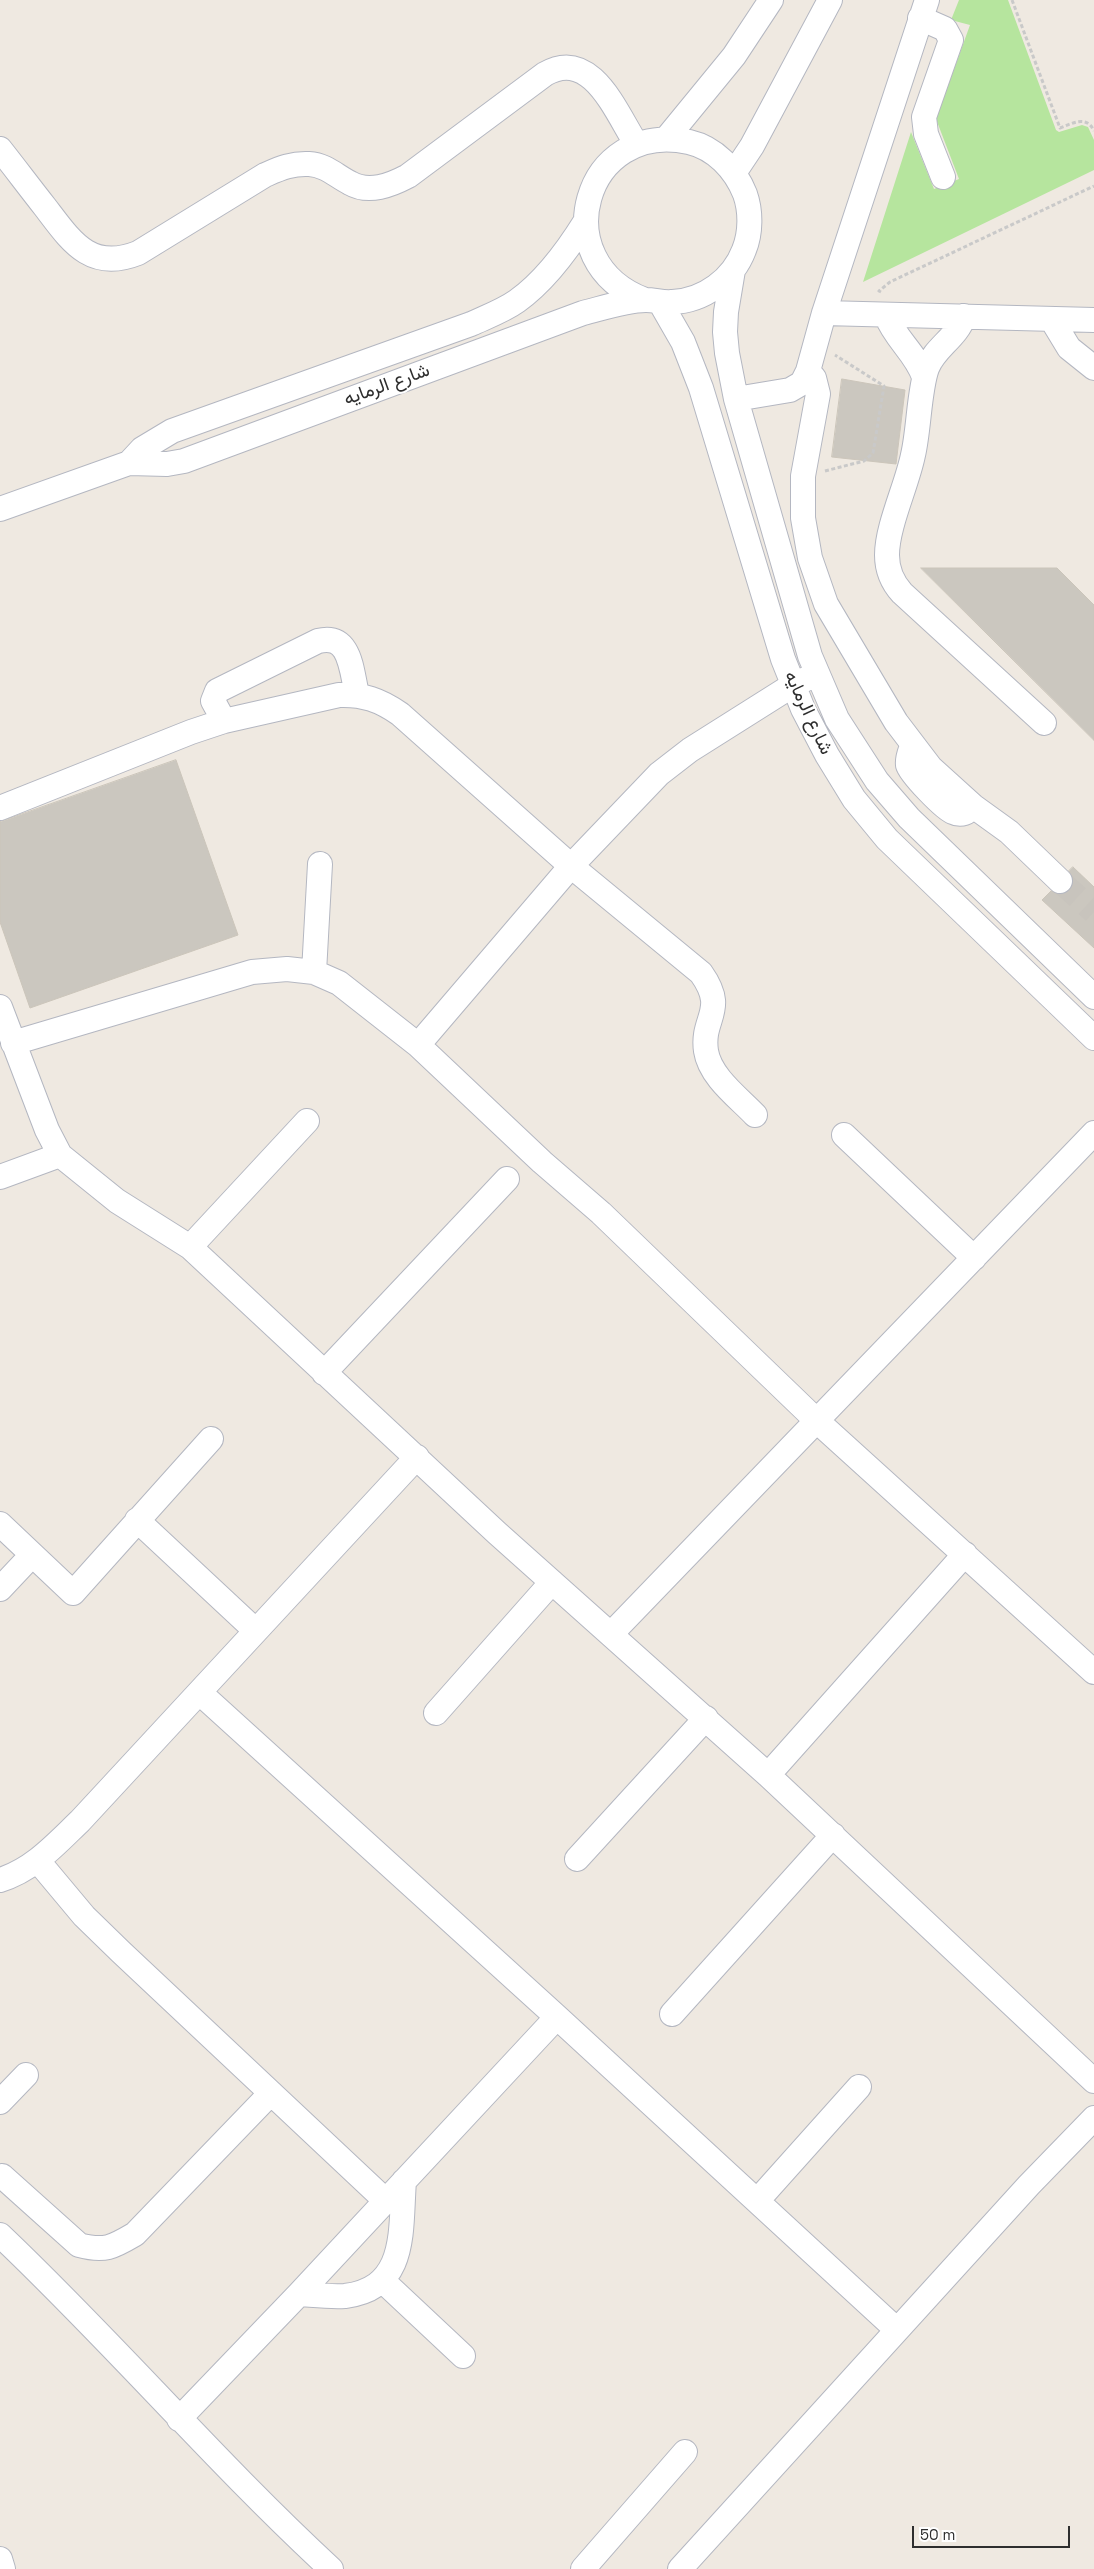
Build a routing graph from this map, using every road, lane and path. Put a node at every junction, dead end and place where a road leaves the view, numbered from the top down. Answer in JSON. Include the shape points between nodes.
{"nodes":[{"id":1,"x":771,"y":0,"type":"edge"},
{"id":2,"x":830,"y":0,"type":"edge"},
{"id":3,"x":1012,"y":0,"type":"edge"},
{"id":4,"x":924,"y":9,"type":"edge"},
{"id":5,"x":1094,"y":131,"type":"edge"},
{"id":6,"x":666,"y":139,"type":"junction"},
{"id":7,"x":637,"y":145,"type":"junction"},
{"id":8,"x":0,"y":149,"type":"edge"},
{"id":9,"x":734,"y":173,"type":"junction"},
{"id":10,"x":943,"y":177,"type":"dead end"},
{"id":11,"x":1094,"y":186,"type":"edge"},
{"id":12,"x":585,"y":222,"type":"junction"},
{"id":13,"x":733,"y":270,"type":"junction"},
{"id":14,"x":879,"y":291,"type":"dead end"},
{"id":15,"x":653,"y":301,"type":"junction"},
{"id":16,"x":824,"y":313,"type":"junction"},
{"id":17,"x":886,"y":315,"type":"junction"},
{"id":18,"x":964,"y":316,"type":"junction"},
{"id":19,"x":1052,"y":320,"type":"junction"},
{"id":20,"x":1094,"y":320,"type":"edge"},
{"id":21,"x":816,"y":344,"type":"junction"},
{"id":22,"x":1094,"y":368,"type":"edge"},
{"id":23,"x":808,"y":370,"type":"junction"},
{"id":24,"x":924,"y":377,"type":"junction"},
{"id":25,"x":736,"y":399,"type":"junction"},
{"id":26,"x":129,"y":463,"type":"junction"},
{"id":27,"x":803,"y":476,"type":"junction"},
{"id":28,"x":0,"y":509,"type":"edge"},
{"id":29,"x":817,"y":675,"type":"junction"},
{"id":30,"x":793,"y":685,"type":"junction"},
{"id":31,"x":357,"y":694,"type":"junction"},
{"id":32,"x":224,"y":721,"type":"junction"},
{"id":33,"x":1044,"y":723,"type":"dead end"},
{"id":34,"x":0,"y":808,"type":"edge"},
{"id":35,"x":320,"y":864,"type":"dead end"},
{"id":36,"x":571,"y":866,"type":"junction"},
{"id":37,"x":1060,"y":881,"type":"tunnel mouth"},
{"id":38,"x":314,"y":972,"type":"junction"},
{"id":39,"x":1094,"y":997,"type":"edge"},
{"id":40,"x":0,"y":1007,"type":"edge"},
{"id":41,"x":1094,"y":1038,"type":"edge"},
{"id":42,"x":13,"y":1043,"type":"junction"},
{"id":43,"x":418,"y":1045,"type":"junction"},
{"id":44,"x":755,"y":1115,"type":"dead end"},
{"id":45,"x":307,"y":1121,"type":"dead end"},
{"id":46,"x":1094,"y":1133,"type":"edge"},
{"id":47,"x":844,"y":1135,"type":"dead end"},
{"id":48,"x":60,"y":1155,"type":"junction"},
{"id":49,"x":0,"y":1177,"type":"edge"},
{"id":50,"x":507,"y":1180,"type":"dead end"},
{"id":51,"x":190,"y":1247,"type":"junction"},
{"id":52,"x":974,"y":1258,"type":"junction"},
{"id":53,"x":324,"y":1373,"type":"junction"},
{"id":54,"x":817,"y":1421,"type":"junction"},
{"id":55,"x":211,"y":1439,"type":"dead end"},
{"id":56,"x":417,"y":1457,"type":"junction"},
{"id":57,"x":137,"y":1520,"type":"junction"},
{"id":58,"x":0,"y":1524,"type":"edge"},
{"id":59,"x":965,"y":1554,"type":"junction"},
{"id":60,"x":32,"y":1555,"type":"junction"},
{"id":61,"x":552,"y":1582,"type":"junction"},
{"id":62,"x":0,"y":1589,"type":"edge"},
{"id":63,"x":256,"y":1631,"type":"junction"},
{"id":64,"x":611,"y":1634,"type":"junction"},
{"id":65,"x":1094,"y":1672,"type":"edge"},
{"id":66,"x":200,"y":1693,"type":"junction"},
{"id":67,"x":436,"y":1712,"type":"dead end"},
{"id":68,"x":706,"y":1718,"type":"junction"},
{"id":69,"x":768,"y":1775,"type":"junction"},
{"id":70,"x":833,"y":1835,"type":"junction"},
{"id":71,"x":577,"y":1859,"type":"dead end"},
{"id":72,"x":38,"y":1861,"type":"junction"},
{"id":73,"x":0,"y":1880,"type":"edge"},
{"id":74,"x":672,"y":2014,"type":"dead end"},
{"id":75,"x":557,"y":2017,"type":"junction"},
{"id":76,"x":26,"y":2075,"type":"dead end"},
{"id":77,"x":1094,"y":2082,"type":"edge"},
{"id":78,"x":859,"y":2087,"type":"dead end"},
{"id":79,"x":271,"y":2093,"type":"junction"},
{"id":80,"x":0,"y":2102,"type":"edge"},
{"id":81,"x":1094,"y":2118,"type":"edge"},
{"id":82,"x":2,"y":2176,"type":"dead end"},
{"id":83,"x":404,"y":2181,"type":"junction"},
{"id":84,"x":386,"y":2201,"type":"junction"},
{"id":85,"x":757,"y":2201,"type":"junction"},
{"id":86,"x":0,"y":2235,"type":"edge"},
{"id":87,"x":384,"y":2281,"type":"junction"},
{"id":88,"x":299,"y":2294,"type":"junction"},
{"id":89,"x":897,"y":2330,"type":"junction"},
{"id":90,"x":463,"y":2356,"type":"dead end"},
{"id":91,"x":179,"y":2419,"type":"junction"},
{"id":92,"x":685,"y":2452,"type":"dead end"},
{"id":93,"x":0,"y":2559,"type":"edge"},
{"id":94,"x":329,"y":2568,"type":"edge"},
{"id":95,"x":3,"y":2569,"type":"edge"},
{"id":96,"x":583,"y":2569,"type":"edge"},
{"id":97,"x":680,"y":2569,"type":"edge"}],
"edges":[{"from":1,"to":6,"type":"street","via":[[734,56]]},
{"from":2,"to":9,"type":"street","via":[[752,146]]},
{"from":3,"to":5,"type":"path","via":[[1060,128],[1082,121],[1090,124]]},
{"from":4,"to":10,"type":"street","via":[[945,30],[950,40],[924,118],[926,134]]},
{"from":4,"to":16,"type":"street"},
{"from":6,"to":7,"type":"street"},
{"from":6,"to":9,"type":"street","via":[[704,148]]},
{"from":7,"to":8,"type":"street","via":[[593,78],[577,69],[560,67],[544,74],[390,186],[371,189],[351,184],[332,170],[310,164],[286,166],[265,175],[138,253],[116,259],[94,257],[73,244]]},
{"from":7,"to":12,"type":"street","via":[[613,159],[595,181]]},
{"from":9,"to":13,"type":"street","via":[[746,196],[749,222],[745,247]]},
{"from":11,"to":14,"type":"path","via":[[890,282]]},
{"from":12,"to":15,"type":"street","via":[[591,251],[602,271],[618,287]]},
{"from":12,"to":26,"type":"street","name":"شارع الرمايه","via":[[544,276],[516,301],[496,313],[172,431],[154,440]]},
{"from":13,"to":15,"type":"street","via":[[724,281],[700,296],[687,300]]},
{"from":13,"to":25,"type":"street","name":"شارع الرمايه","via":[[725,332]]},
{"from":15,"to":26,"type":"street","name":"شارع الرمايه","via":[[604,307],[544,327],[184,461]]},
{"from":15,"to":30,"type":"street","name":"شارع الرمايه","via":[[683,342],[701,388]]},
{"from":16,"to":17,"type":"street"},
{"from":16,"to":21,"type":"street"},
{"from":17,"to":18,"type":"street"},
{"from":17,"to":24,"type":"street","via":[[893,330],[916,358]]},
{"from":18,"to":19,"type":"street"},
{"from":18,"to":24,"type":"street","via":[[958,330],[930,360]]},
{"from":19,"to":20,"type":"street"},
{"from":19,"to":22,"type":"street","via":[[1069,348]]},
{"from":21,"to":23,"type":"street"},
{"from":21,"to":27,"type":"path","via":[[884,386],[876,444],[871,456],[864,461]]},
{"from":23,"to":25,"type":"street","via":[[802,383],[790,390]]},
{"from":23,"to":27,"type":"street","via":[[818,394]]},
{"from":24,"to":33,"type":"street","via":[[913,456],[888,543],[890,573],[902,593]]},
{"from":25,"to":29,"type":"street","name":"شارع الرمايه"},
{"from":26,"to":28,"type":"street","name":"شارع الرمايه"},
{"from":27,"to":37,"type":"street","via":[[806,538],[817,582],[838,626],[912,746],[908,758],[910,771],[949,810],[959,814],[973,806],[1009,832]]},
{"from":29,"to":30,"type":"street"},
{"from":29,"to":39,"type":"street","name":"شارع الرمايه","via":[[849,741],[892,800]]},
{"from":30,"to":36,"type":"street","via":[[690,750],[659,774]]},
{"from":30,"to":41,"type":"street","name":"شارع الرمايه","via":[[814,732],[840,777],[887,839]]},
{"from":31,"to":32,"type":"street","via":[[327,697]]},
{"from":31,"to":32,"type":"street","via":[[343,646],[329,638],[217,691],[213,701]]},
{"from":31,"to":36,"type":"street","via":[[373,698],[400,714]]},
{"from":32,"to":34,"type":"street"},
{"from":35,"to":38,"type":"street"},
{"from":36,"to":43,"type":"street"},
{"from":36,"to":44,"type":"street","via":[[701,974],[711,988],[714,1004],[706,1051],[710,1065]]},
{"from":38,"to":42,"type":"street","via":[[287,969],[252,972]]},
{"from":38,"to":43,"type":"street","via":[[339,983]]},
{"from":40,"to":42,"type":"street"},
{"from":42,"to":48,"type":"street"},
{"from":43,"to":54,"type":"street","via":[[601,1213]]},
{"from":45,"to":51,"type":"street"},
{"from":46,"to":52,"type":"street"},
{"from":47,"to":52,"type":"street"},
{"from":48,"to":49,"type":"street"},
{"from":48,"to":51,"type":"street","via":[[117,1201]]},
{"from":50,"to":53,"type":"street"},
{"from":51,"to":53,"type":"street"},
{"from":52,"to":54,"type":"street"},
{"from":53,"to":56,"type":"street"},
{"from":54,"to":59,"type":"street"},
{"from":54,"to":64,"type":"street"},
{"from":55,"to":57,"type":"street"},
{"from":56,"to":61,"type":"street"},
{"from":56,"to":63,"type":"street"},
{"from":57,"to":60,"type":"street","via":[[74,1593]]},
{"from":57,"to":63,"type":"street"},
{"from":58,"to":60,"type":"street"},
{"from":59,"to":65,"type":"street"},
{"from":59,"to":69,"type":"street"},
{"from":60,"to":62,"type":"street"},
{"from":61,"to":64,"type":"street"},
{"from":61,"to":67,"type":"street"},
{"from":63,"to":66,"type":"street"},
{"from":64,"to":68,"type":"street"},
{"from":66,"to":72,"type":"street"},
{"from":66,"to":75,"type":"street"},
{"from":68,"to":69,"type":"street"},
{"from":68,"to":71,"type":"street"},
{"from":69,"to":70,"type":"street"},
{"from":70,"to":74,"type":"street"},
{"from":70,"to":77,"type":"street"},
{"from":72,"to":73,"type":"street"},
{"from":72,"to":79,"type":"street","via":[[90,1922]]},
{"from":75,"to":83,"type":"street"},
{"from":75,"to":85,"type":"street"},
{"from":76,"to":80,"type":"street"},
{"from":78,"to":85,"type":"street"},
{"from":79,"to":82,"type":"street","via":[[136,2234],[112,2248],[94,2250],[79,2245]]},
{"from":79,"to":84,"type":"street"},
{"from":81,"to":89,"type":"street","via":[[1029,2184]]},
{"from":83,"to":84,"type":"street"},
{"from":83,"to":87,"type":"street","via":[[399,2246]]},
{"from":84,"to":88,"type":"street"},
{"from":85,"to":89,"type":"street"},
{"from":86,"to":91,"type":"street"},
{"from":87,"to":88,"type":"street","via":[[365,2291],[344,2296]]},
{"from":87,"to":90,"type":"street"},
{"from":88,"to":91,"type":"street"},
{"from":89,"to":97,"type":"street"},
{"from":91,"to":94,"type":"street"},
{"from":92,"to":96,"type":"street"},
{"from":93,"to":95,"type":"street"}]}
